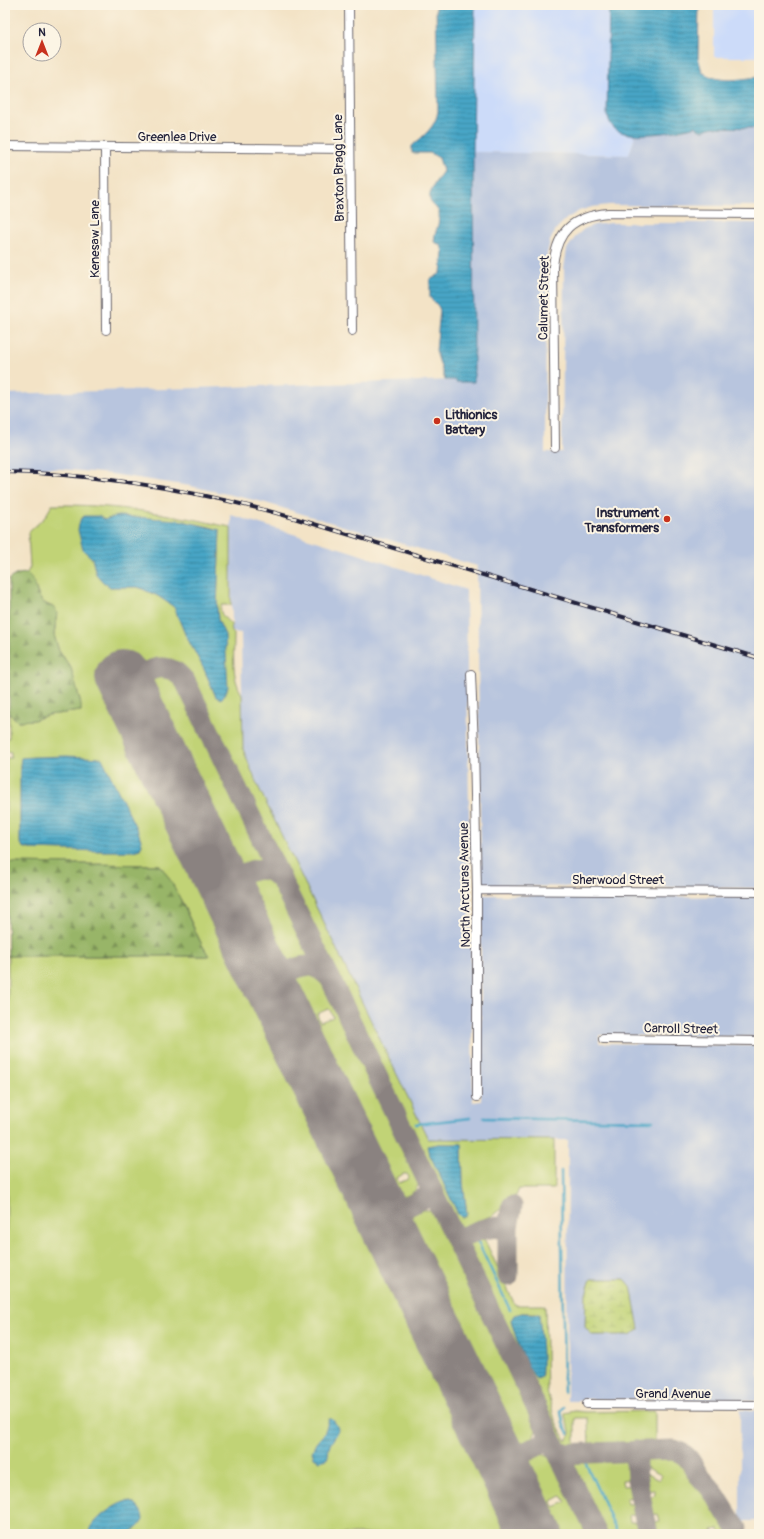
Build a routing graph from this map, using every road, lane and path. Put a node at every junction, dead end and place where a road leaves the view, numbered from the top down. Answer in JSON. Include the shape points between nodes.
{"nodes":[{"id":1,"x":348,"y":5,"type":"edge"},
{"id":2,"x":5,"y":146,"type":"edge"},
{"id":3,"x":105,"y":148,"type":"junction"},
{"id":4,"x":350,"y":148,"type":"junction"},
{"id":5,"x":759,"y":214,"type":"edge"},
{"id":6,"x":106,"y":330,"type":"dead end"},
{"id":7,"x":352,"y":331,"type":"dead end"},
{"id":8,"x":555,"y":448,"type":"dead end"},
{"id":9,"x":471,"y":674,"type":"dead end"},
{"id":10,"x":477,"y":890,"type":"junction"},
{"id":11,"x":759,"y":892,"type":"edge"},
{"id":12,"x":603,"y":1039,"type":"dead end"},
{"id":13,"x":759,"y":1042,"type":"edge"},
{"id":14,"x":477,"y":1097,"type":"dead end"},
{"id":15,"x":587,"y":1404,"type":"dead end"},
{"id":16,"x":759,"y":1405,"type":"edge"}],
"edges":[{"from":1,"to":4,"type":"street","name":"Braxton Bragg Lane"},
{"from":2,"to":3,"type":"street","name":"Greenlea Drive"},
{"from":3,"to":4,"type":"street","name":"Greenlea Drive"},
{"from":3,"to":6,"type":"street","name":"Kenesaw Lane"},
{"from":4,"to":7,"type":"street","name":"Braxton Bragg Lane"},
{"from":5,"to":8,"type":"street","name":"Calumet Street","via":[[608,213],[581,218],[569,226],[556,246],[553,267]]},
{"from":9,"to":10,"type":"street","name":"North Arcturas Avenue"},
{"from":10,"to":11,"type":"street","name":"Sherwood Street"},
{"from":10,"to":14,"type":"street","name":"North Arcturas Avenue"},
{"from":12,"to":13,"type":"street","name":"Carroll Street"},
{"from":15,"to":16,"type":"street","name":"Grand Avenue"}]}
